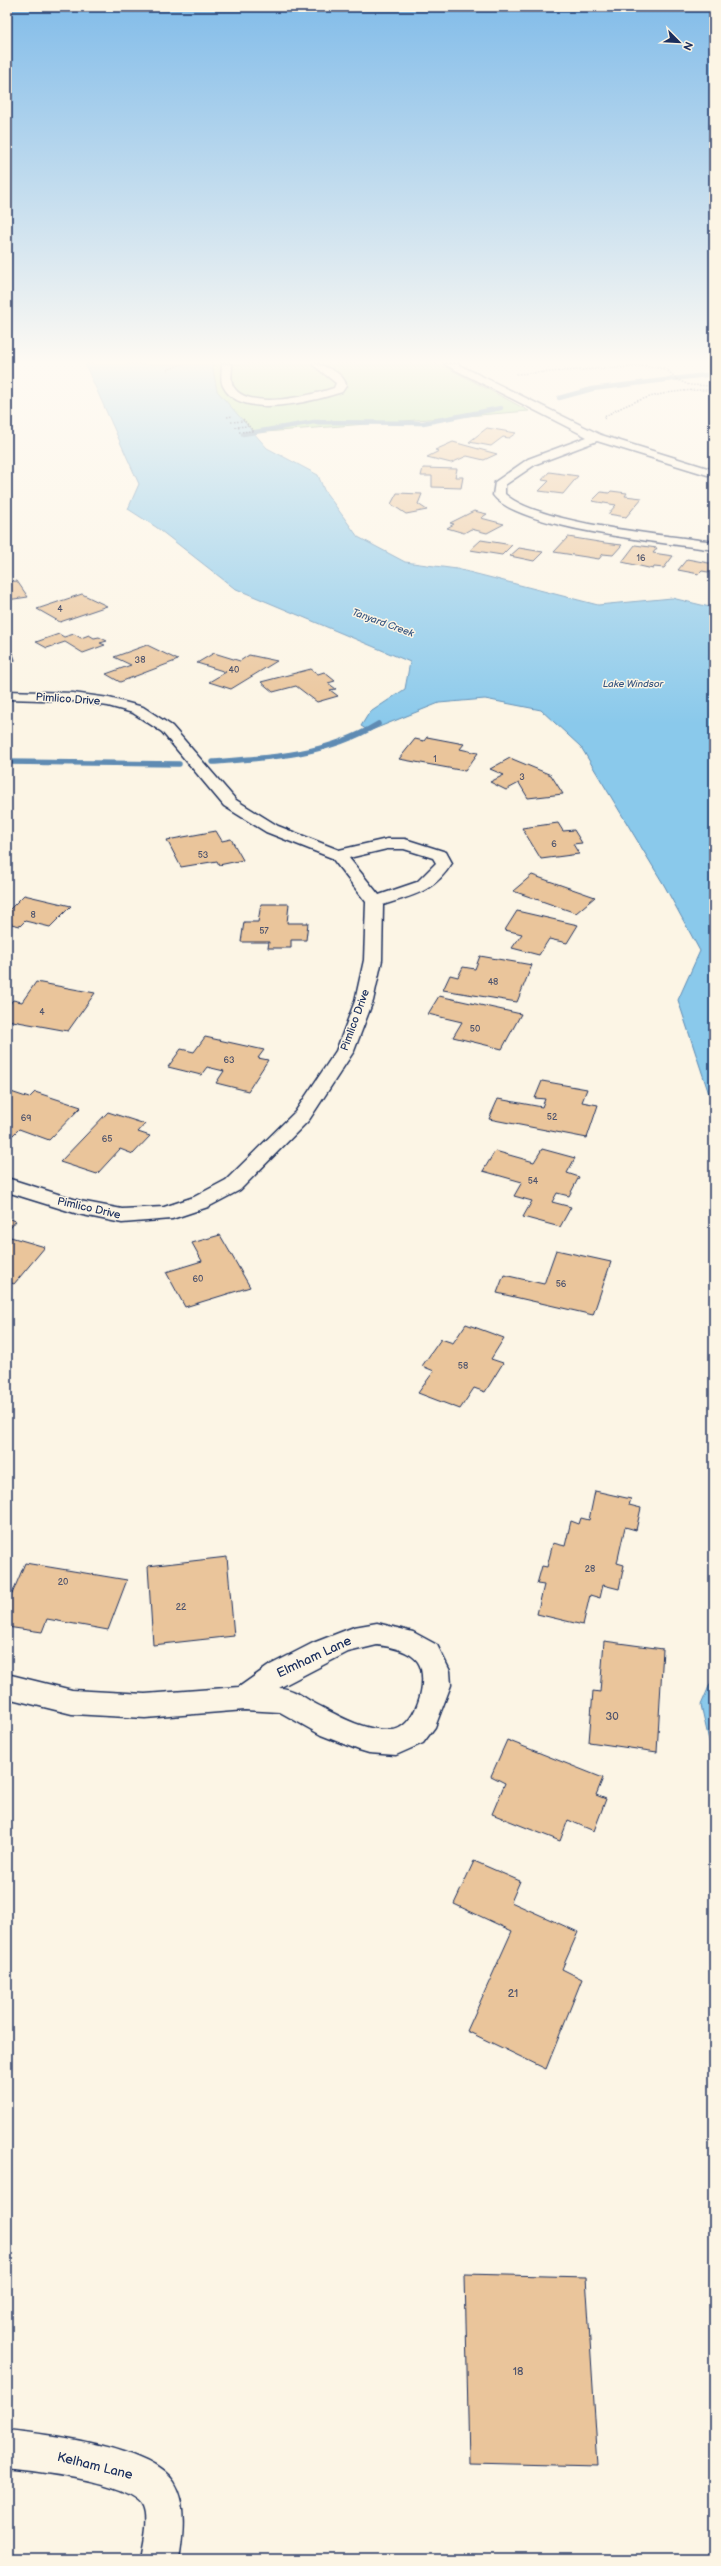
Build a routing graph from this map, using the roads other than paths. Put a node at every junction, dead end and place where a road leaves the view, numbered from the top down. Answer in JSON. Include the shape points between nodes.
{"nodes":[{"id":1,"x":499,"y":484,"type":"edge"},
{"id":2,"x":714,"y":546,"type":"edge"},
{"id":3,"x":7,"y":695,"type":"edge"},
{"id":4,"x":338,"y":855,"type":"junction"},
{"id":5,"x":374,"y":902,"type":"junction"},
{"id":6,"x":7,"y":1185,"type":"edge"},
{"id":7,"x":7,"y":1686,"type":"edge"},
{"id":8,"x":245,"y":1698,"type":"junction"},
{"id":9,"x":7,"y":2449,"type":"edge"},
{"id":10,"x":160,"y":2559,"type":"edge"}],
"edges":[{"from":1,"to":2,"type":"street","via":[[499,494],[510,505],[537,516],[580,526]]},
{"from":3,"to":4,"type":"street","name":"Pimlico Drive","via":[[73,697],[109,702],[138,710],[167,729],[230,803],[272,829]]},
{"from":4,"to":5,"type":"street"},
{"from":4,"to":5,"type":"street","via":[[387,844],[405,844],[440,855],[444,863],[436,878],[426,885]]},
{"from":5,"to":6,"type":"street","name":"Pimlico Drive","via":[[374,960],[364,1000],[344,1051],[302,1116],[233,1185],[201,1202],[165,1214],[122,1216],[78,1208]]},
{"from":7,"to":8,"type":"street","name":"Elmham Lane","via":[[72,1702],[145,1706]]},
{"from":8,"to":8,"type":"street","name":"Elmham Lane","via":[[284,1700],[354,1735],[369,1740],[396,1743],[413,1734],[425,1718],[437,1685],[436,1671],[428,1653],[395,1637],[375,1633],[353,1638],[308,1658],[270,1678]]},
{"from":9,"to":10,"type":"street","name":"Kelham Lane","via":[[98,2464],[137,2476],[159,2495],[165,2525]]}]}
